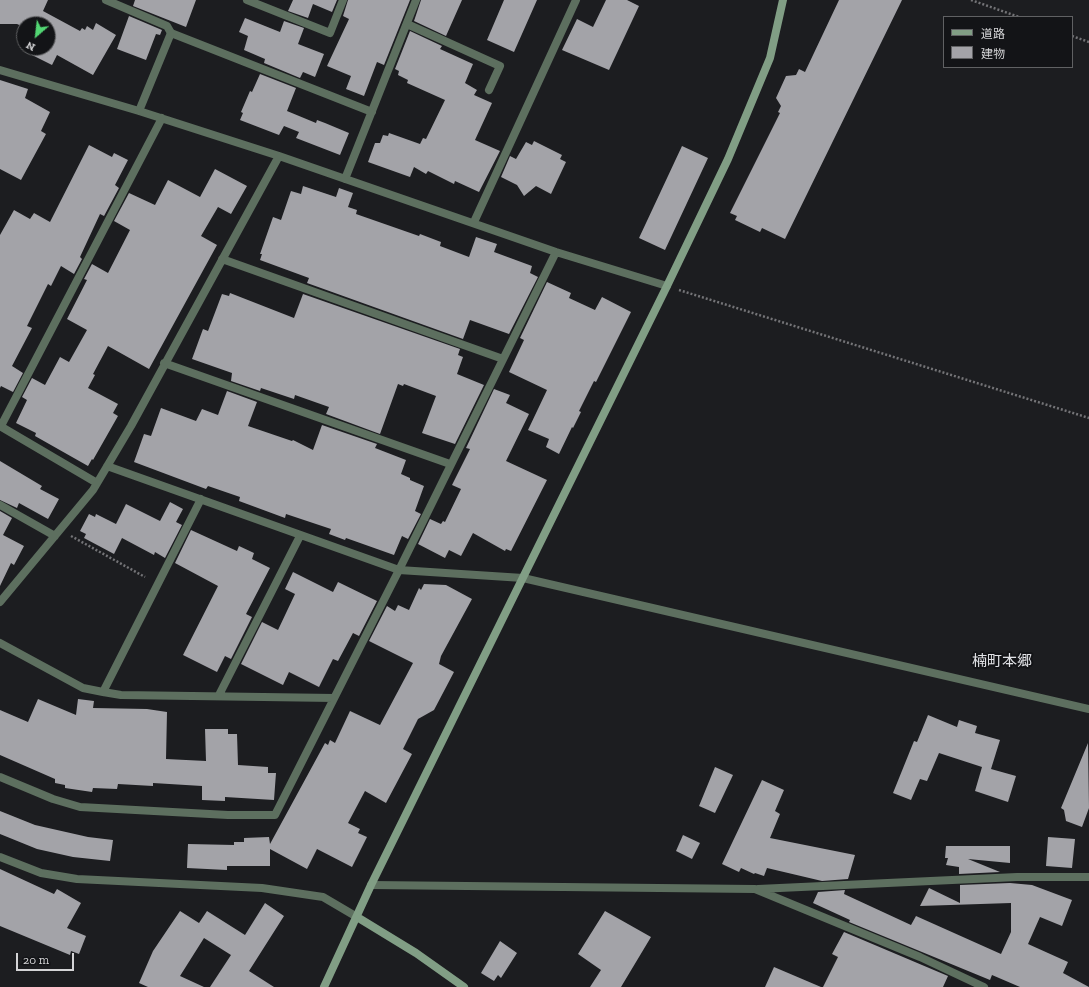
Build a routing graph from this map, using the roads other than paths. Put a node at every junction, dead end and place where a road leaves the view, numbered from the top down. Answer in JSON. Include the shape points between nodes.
{"nodes":[{"id":1,"x":106,"y":0,"type":"edge"},
{"id":2,"x":246,"y":0,"type":"edge"},
{"id":3,"x":343,"y":0,"type":"edge"},
{"id":4,"x":416,"y":0,"type":"edge"},
{"id":5,"x":576,"y":0,"type":"edge"},
{"id":6,"x":783,"y":0,"type":"edge"},
{"id":7,"x":407,"y":24,"type":"junction"},
{"id":8,"x":171,"y":33,"type":"junction"},
{"id":9,"x":0,"y":70,"type":"edge"},
{"id":10,"x":489,"y":90,"type":"dead end"},
{"id":11,"x":139,"y":111,"type":"junction"},
{"id":12,"x":372,"y":112,"type":"junction"},
{"id":13,"x":162,"y":118,"type":"junction"},
{"id":14,"x":279,"y":156,"type":"junction"},
{"id":15,"x":345,"y":179,"type":"junction"},
{"id":16,"x":474,"y":222,"type":"junction"},
{"id":17,"x":556,"y":252,"type":"junction"},
{"id":18,"x":222,"y":259,"type":"junction"},
{"id":19,"x":667,"y":286,"type":"junction"},
{"id":20,"x":503,"y":359,"type":"junction"},
{"id":21,"x":164,"y":363,"type":"junction"},
{"id":22,"x":0,"y":426,"type":"edge"},
{"id":23,"x":450,"y":464,"type":"junction"},
{"id":24,"x":107,"y":466,"type":"junction"},
{"id":25,"x":97,"y":483,"type":"junction"},
{"id":26,"x":202,"y":499,"type":"junction"},
{"id":27,"x":0,"y":505,"type":"edge"},
{"id":28,"x":57,"y":533,"type":"junction"},
{"id":29,"x":300,"y":536,"type":"junction"},
{"id":30,"x":399,"y":570,"type":"junction"},
{"id":31,"x":523,"y":578,"type":"junction"},
{"id":32,"x":0,"y":602,"type":"edge"},
{"id":33,"x":0,"y":643,"type":"edge"},
{"id":34,"x":103,"y":692,"type":"junction"},
{"id":35,"x":219,"y":696,"type":"junction"},
{"id":36,"x":334,"y":698,"type":"junction"},
{"id":37,"x":1089,"y":709,"type":"edge"},
{"id":38,"x":0,"y":777,"type":"edge"},
{"id":39,"x":0,"y":857,"type":"edge"},
{"id":40,"x":1089,"y":877,"type":"edge"},
{"id":41,"x":372,"y":885,"type":"junction"},
{"id":42,"x":755,"y":889,"type":"junction"},
{"id":43,"x":357,"y":917,"type":"junction"},
{"id":44,"x":324,"y":987,"type":"edge"},
{"id":45,"x":464,"y":987,"type":"edge"},
{"id":46,"x":984,"y":987,"type":"edge"}],
"edges":[{"from":1,"to":8,"type":"street","via":[[167,26]]},
{"from":2,"to":3,"type":"street","via":[[330,33]]},
{"from":4,"to":7,"type":"street"},
{"from":5,"to":16,"type":"street"},
{"from":6,"to":19,"type":"street","via":[[770,58],[728,159]]},
{"from":7,"to":10,"type":"street","via":[[500,66]]},
{"from":7,"to":12,"type":"street"},
{"from":8,"to":11,"type":"street"},
{"from":8,"to":12,"type":"street"},
{"from":9,"to":11,"type":"street"},
{"from":11,"to":13,"type":"street"},
{"from":12,"to":15,"type":"street"},
{"from":13,"to":14,"type":"street"},
{"from":13,"to":22,"type":"street"},
{"from":14,"to":15,"type":"street"},
{"from":14,"to":18,"type":"street"},
{"from":15,"to":16,"type":"street"},
{"from":16,"to":17,"type":"street"},
{"from":17,"to":19,"type":"street"},
{"from":17,"to":20,"type":"street"},
{"from":18,"to":20,"type":"street"},
{"from":18,"to":21,"type":"street"},
{"from":19,"to":31,"type":"street"},
{"from":20,"to":23,"type":"street"},
{"from":21,"to":23,"type":"street"},
{"from":21,"to":24,"type":"street"},
{"from":22,"to":25,"type":"street"},
{"from":23,"to":30,"type":"street"},
{"from":24,"to":25,"type":"street"},
{"from":24,"to":26,"type":"street"},
{"from":25,"to":28,"type":"street"},
{"from":26,"to":29,"type":"street"},
{"from":26,"to":34,"type":"street"},
{"from":27,"to":28,"type":"street"},
{"from":28,"to":32,"type":"street"},
{"from":29,"to":30,"type":"street"},
{"from":29,"to":35,"type":"street"},
{"from":30,"to":31,"type":"street"},
{"from":30,"to":36,"type":"street"},
{"from":31,"to":37,"type":"street"},
{"from":31,"to":41,"type":"street"},
{"from":33,"to":34,"type":"street","via":[[83,688]]},
{"from":34,"to":35,"type":"street","via":[[121,695]]},
{"from":35,"to":36,"type":"street"},
{"from":36,"to":38,"type":"street","via":[[274,815],[80,807]]},
{"from":39,"to":43,"type":"street","via":[[41,873],[77,879],[262,888],[323,897]]},
{"from":40,"to":42,"type":"street","via":[[1017,877]]},
{"from":41,"to":42,"type":"street"},
{"from":41,"to":43,"type":"street"},
{"from":42,"to":46,"type":"street","via":[[920,957]]},
{"from":43,"to":44,"type":"street"},
{"from":43,"to":45,"type":"street","via":[[416,953]]}]}
